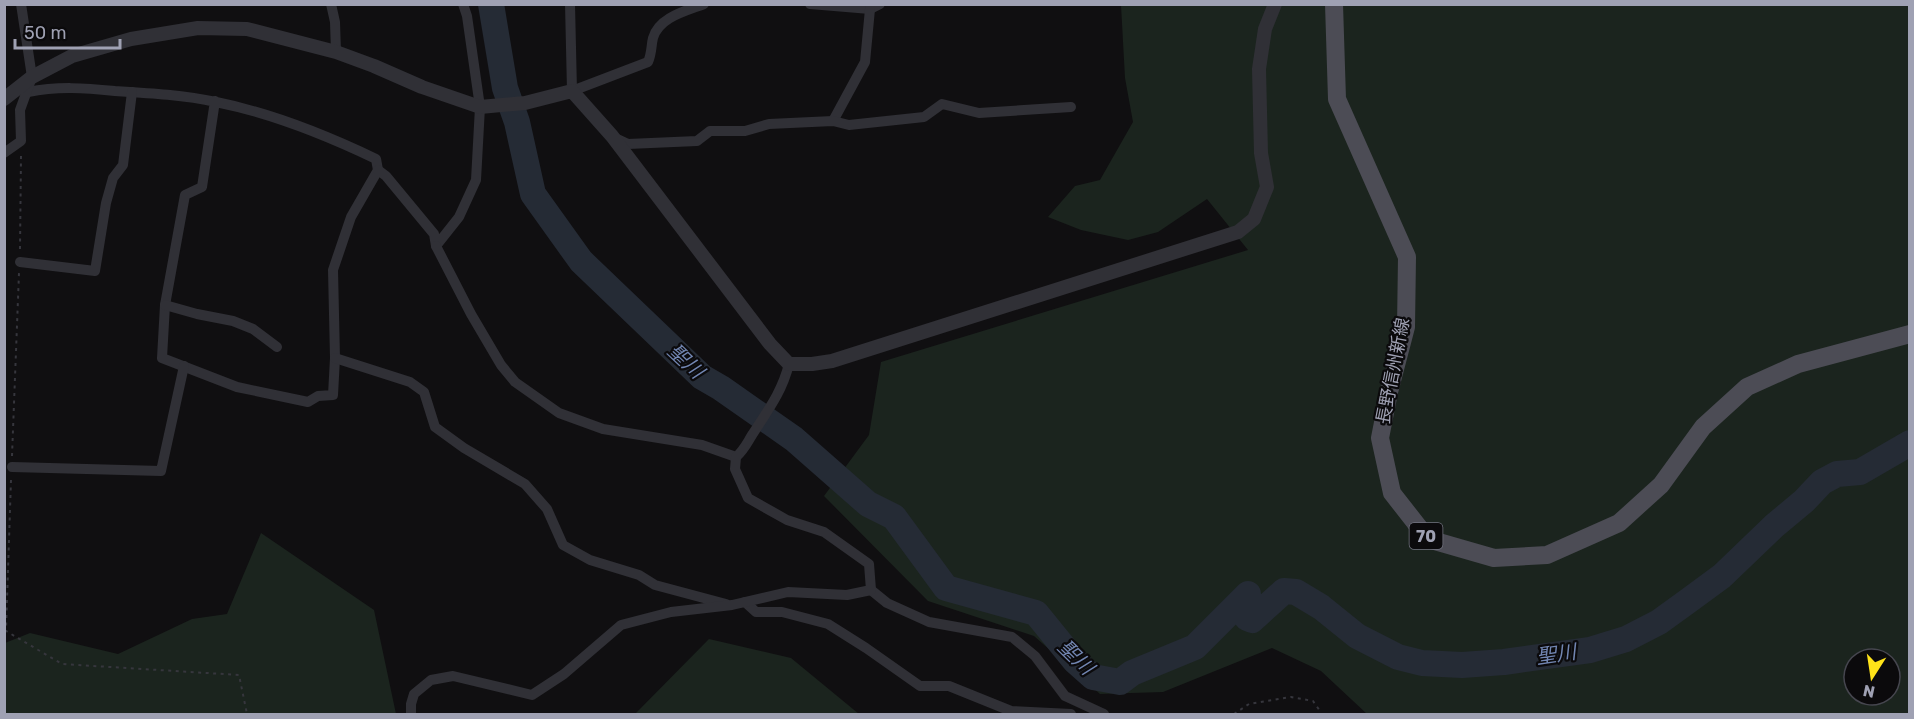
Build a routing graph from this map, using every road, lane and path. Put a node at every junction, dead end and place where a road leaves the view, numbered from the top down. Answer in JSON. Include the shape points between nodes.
{"nodes":[{"id":1,"x":21,"y":4,"type":"edge"},
{"id":2,"x":331,"y":4,"type":"edge"},
{"id":3,"x":463,"y":4,"type":"edge"},
{"id":4,"x":570,"y":4,"type":"edge"},
{"id":5,"x":704,"y":4,"type":"edge"},
{"id":6,"x":810,"y":4,"type":"edge"},
{"id":7,"x":1275,"y":4,"type":"edge"},
{"id":8,"x":1334,"y":4,"type":"edge"},
{"id":9,"x":875,"y":7,"type":"edge"},
{"id":10,"x":336,"y":52,"type":"junction"},
{"id":11,"x":32,"y":77,"type":"junction"},
{"id":12,"x":572,"y":91,"type":"junction"},
{"id":13,"x":28,"y":92,"type":"junction"},
{"id":14,"x":132,"y":92,"type":"junction"},
{"id":15,"x":4,"y":99,"type":"edge"},
{"id":16,"x":215,"y":101,"type":"junction"},
{"id":17,"x":487,"y":107,"type":"junction"},
{"id":18,"x":1071,"y":107,"type":"dead end"},
{"id":19,"x":832,"y":121,"type":"junction"},
{"id":20,"x":612,"y":136,"type":"junction"},
{"id":21,"x":21,"y":141,"type":"junction"},
{"id":22,"x":4,"y":153,"type":"edge"},
{"id":23,"x":378,"y":170,"type":"junction"},
{"id":24,"x":436,"y":246,"type":"junction"},
{"id":25,"x":20,"y":262,"type":"junction"},
{"id":26,"x":165,"y":305,"type":"junction"},
{"id":27,"x":1910,"y":334,"type":"edge"},
{"id":28,"x":277,"y":346,"type":"dead end"},
{"id":29,"x":335,"y":358,"type":"junction"},
{"id":30,"x":789,"y":364,"type":"junction"},
{"id":31,"x":184,"y":366,"type":"junction"},
{"id":32,"x":736,"y":457,"type":"junction"},
{"id":33,"x":12,"y":467,"type":"junction"},
{"id":34,"x":871,"y":590,"type":"junction"},
{"id":35,"x":745,"y":602,"type":"junction"},
{"id":36,"x":732,"y":605,"type":"junction"},
{"id":37,"x":6,"y":631,"type":"edge"},
{"id":38,"x":247,"y":714,"type":"edge"},
{"id":39,"x":411,"y":714,"type":"edge"},
{"id":40,"x":1071,"y":714,"type":"edge"},
{"id":41,"x":1104,"y":714,"type":"edge"},
{"id":42,"x":1234,"y":714,"type":"edge"},
{"id":43,"x":1320,"y":714,"type":"edge"}],
"edges":[{"from":1,"to":11,"type":"street"},
{"from":2,"to":10,"type":"street"},
{"from":3,"to":17,"type":"street"},
{"from":4,"to":12,"type":"street"},
{"from":5,"to":12,"type":"street","via":[[661,26],[652,40],[648,62]]},
{"from":6,"to":9,"type":"street"},
{"from":7,"to":30,"type":"street","via":[[1265,29],[1259,69],[1261,153],[1267,187],[1254,219],[1238,232],[832,361]]},
{"from":8,"to":27,"type":"main road","name":"長野信州新線","number":"70","via":[[1336,99],[1407,257],[1406,327],[1380,438],[1392,492],[1428,539],[1494,558],[1547,555],[1619,523],[1661,485],[1703,427],[1747,387],[1798,364]]},
{"from":9,"to":19,"type":"street","via":[[866,62]]},
{"from":10,"to":11,"type":"street","via":[[247,29],[198,28],[131,39],[72,56]]},
{"from":10,"to":17,"type":"street","via":[[422,87]]},
{"from":11,"to":13,"type":"street"},
{"from":11,"to":15,"type":"street"},
{"from":12,"to":17,"type":"street","via":[[525,103]]},
{"from":12,"to":20,"type":"street"},
{"from":13,"to":14,"type":"street","via":[[50,87]]},
{"from":13,"to":21,"type":"street","via":[[20,110]]},
{"from":14,"to":16,"type":"street"},
{"from":14,"to":25,"type":"street","via":[[123,165],[113,178],[106,203],[95,271]]},
{"from":16,"to":23,"type":"street","via":[[340,142],[376,159]]},
{"from":16,"to":26,"type":"street","via":[[202,188],[185,195]]},
{"from":17,"to":24,"type":"street","via":[[476,180],[459,218]]},
{"from":18,"to":19,"type":"street","via":[[979,113],[942,104],[924,117],[849,125]]},
{"from":19,"to":20,"type":"street","via":[[710,131],[697,141],[628,144]]},
{"from":20,"to":30,"type":"street","via":[[723,286]]},
{"from":21,"to":22,"type":"street"},
{"from":21,"to":25,"type":"path"},
{"from":23,"to":24,"type":"street","via":[[434,234]]},
{"from":23,"to":29,"type":"street","via":[[351,217],[333,270]]},
{"from":24,"to":32,"type":"street","via":[[501,365],[515,382],[559,413],[603,429],[702,445]]},
{"from":25,"to":33,"type":"path"},
{"from":26,"to":28,"type":"street","via":[[233,321]]},
{"from":26,"to":31,"type":"street","via":[[162,358]]},
{"from":29,"to":31,"type":"street","via":[[333,395],[318,396],[308,402],[237,387]]},
{"from":29,"to":36,"type":"street","via":[[410,382],[424,392],[435,427],[525,484],[547,509],[563,545],[655,585]]},
{"from":30,"to":32,"type":"street","via":[[774,403]]},
{"from":31,"to":33,"type":"street","via":[[161,471]]},
{"from":32,"to":34,"type":"street","via":[[735,469],[748,498],[843,544],[869,564]]},
{"from":33,"to":37,"type":"path"},
{"from":34,"to":35,"type":"street","via":[[848,595],[788,592]]},
{"from":34,"to":41,"type":"street","via":[[886,603],[929,622],[1012,637],[1035,656],[1065,696]]},
{"from":35,"to":36,"type":"street"},
{"from":35,"to":40,"type":"street","via":[[756,612],[782,612],[828,624],[920,686],[949,686],[1011,711]]},
{"from":36,"to":39,"type":"street","via":[[671,612],[621,625],[564,674],[532,695],[453,676],[431,680],[414,694]]},
{"from":37,"to":38,"type":"path","via":[[62,664],[239,675]]},
{"from":42,"to":43,"type":"path","via":[[1249,704],[1292,697],[1313,701]]}]}
